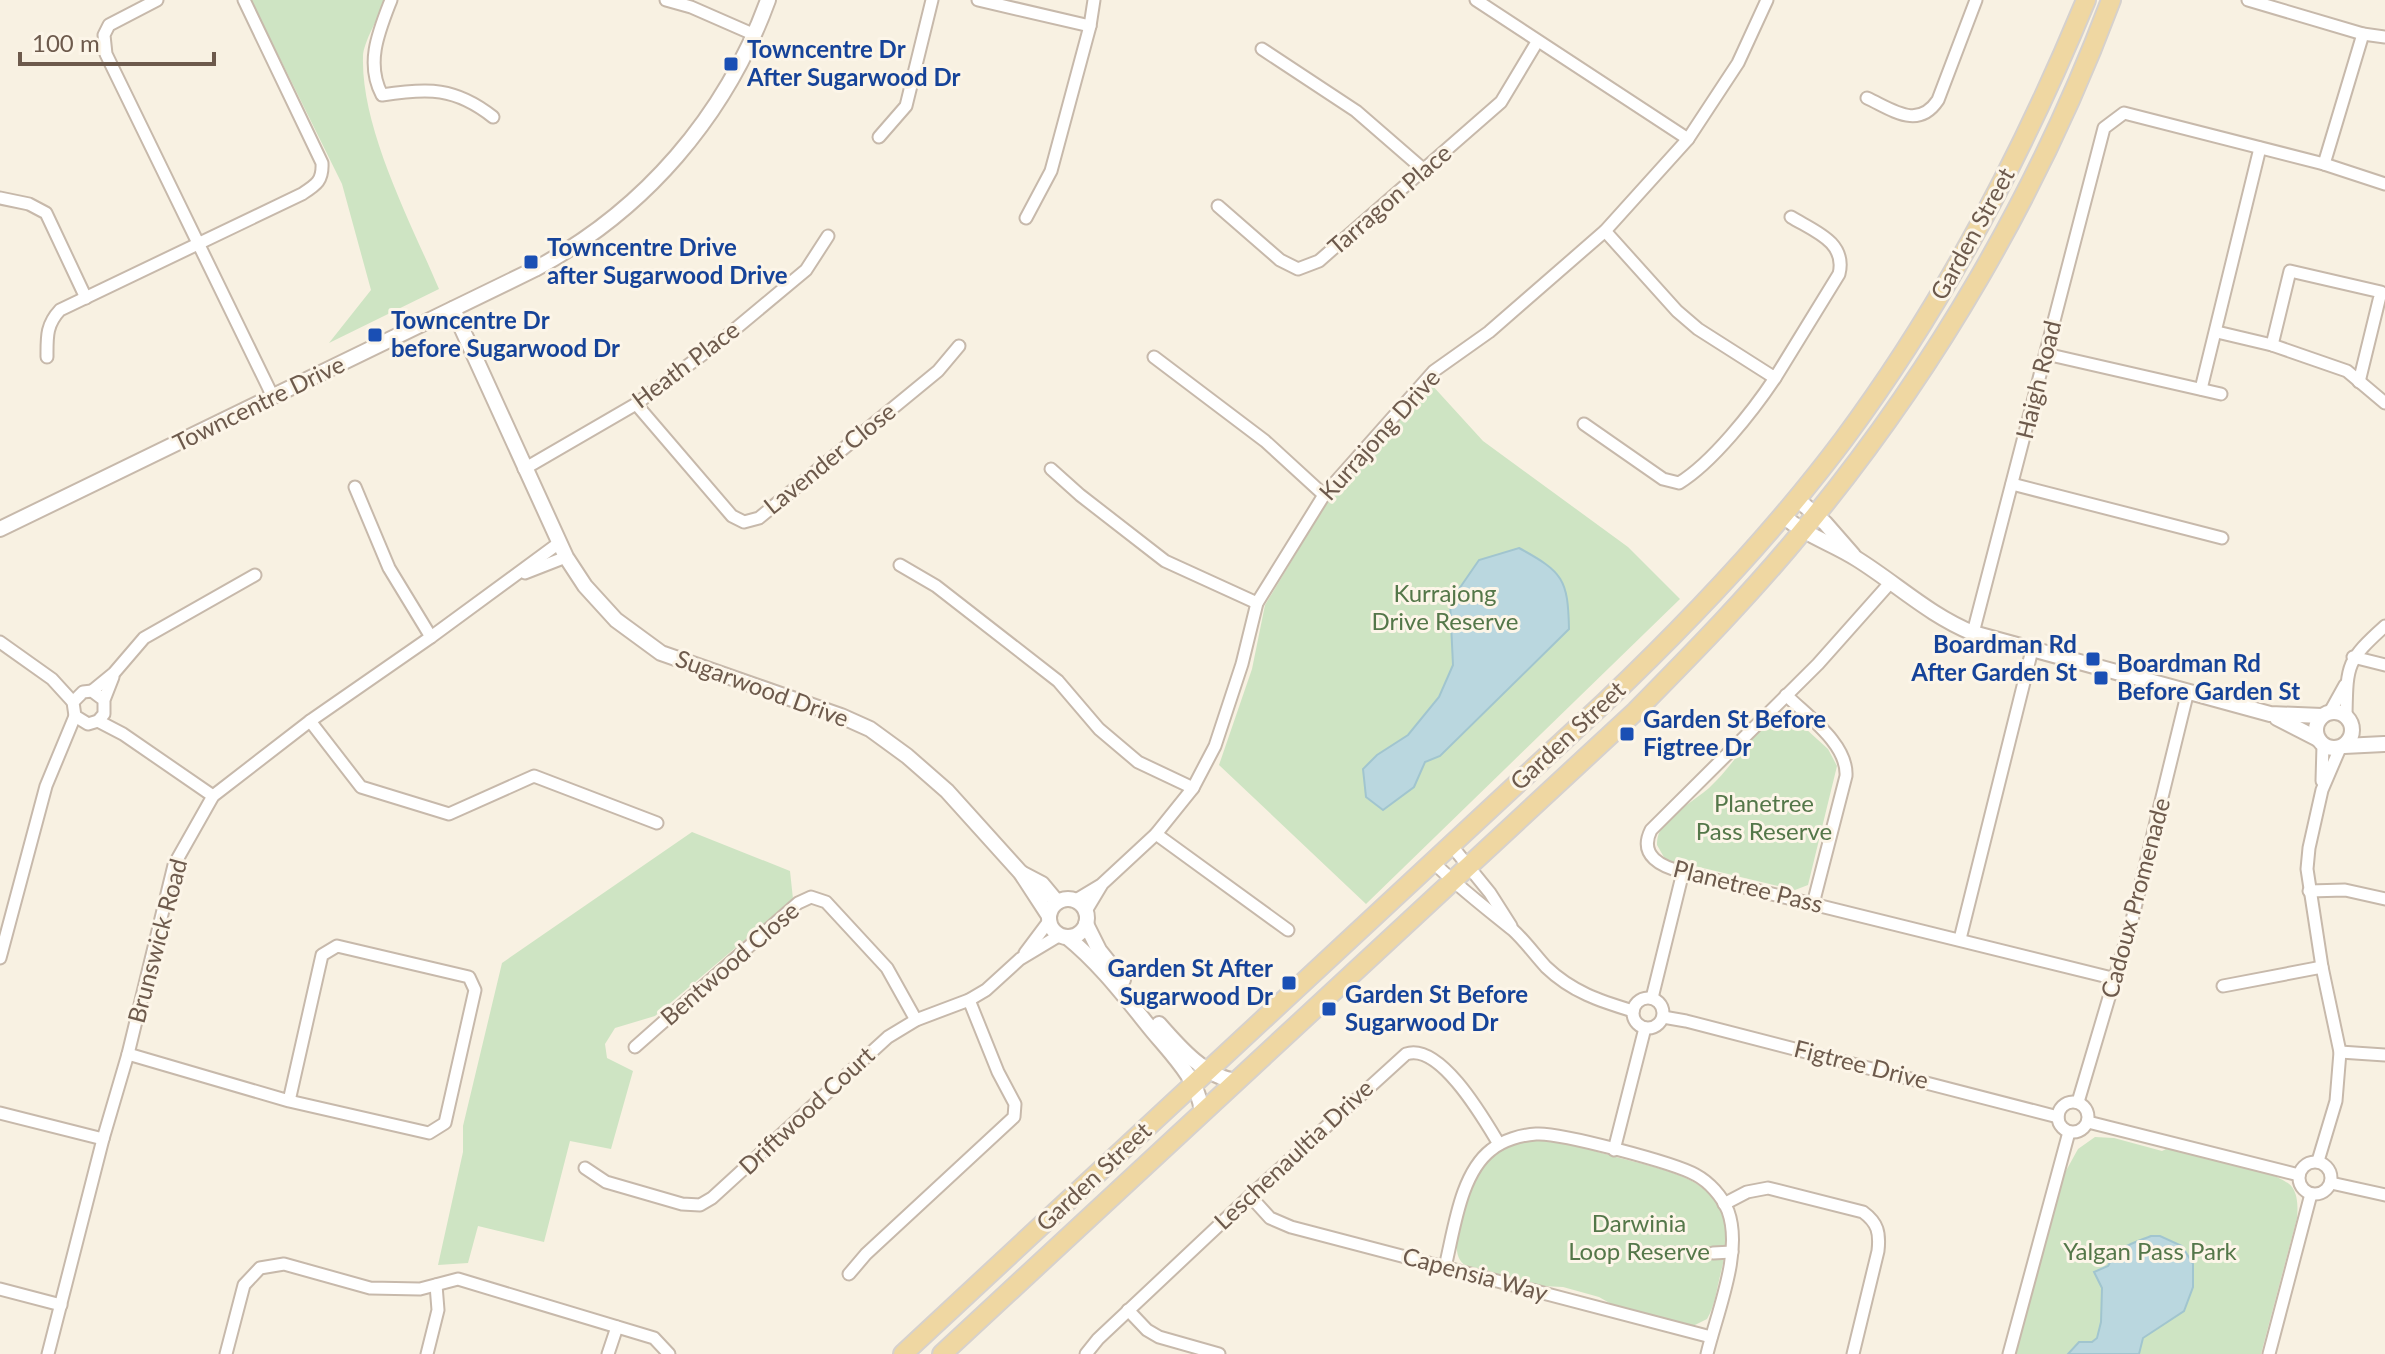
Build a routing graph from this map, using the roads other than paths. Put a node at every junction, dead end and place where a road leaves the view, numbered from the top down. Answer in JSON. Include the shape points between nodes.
{"nodes":[{"id":1,"x":157,"y":0,"type":"edge"},
{"id":2,"x":244,"y":0,"type":"edge"},
{"id":3,"x":391,"y":0,"type":"edge"},
{"id":4,"x":666,"y":0,"type":"edge"},
{"id":5,"x":768,"y":0,"type":"edge"},
{"id":6,"x":932,"y":0,"type":"edge"},
{"id":7,"x":978,"y":0,"type":"edge"},
{"id":8,"x":1094,"y":0,"type":"edge"},
{"id":9,"x":1476,"y":0,"type":"edge"},
{"id":10,"x":1767,"y":0,"type":"edge"},
{"id":11,"x":1976,"y":0,"type":"edge"},
{"id":12,"x":2086,"y":0,"type":"edge"},
{"id":13,"x":2111,"y":0,"type":"edge"},
{"id":14,"x":2248,"y":0,"type":"edge"},
{"id":15,"x":1090,"y":26,"type":"junction"},
{"id":16,"x":2363,"y":34,"type":"junction"},
{"id":17,"x":755,"y":35,"type":"junction"},
{"id":18,"x":2385,"y":37,"type":"edge"},
{"id":19,"x":1537,"y":42,"type":"junction"},
{"id":20,"x":1262,"y":49,"type":"dead end"},
{"id":21,"x":1867,"y":98,"type":"dead end"},
{"id":22,"x":493,"y":117,"type":"dead end"},
{"id":23,"x":879,"y":137,"type":"dead end"},
{"id":24,"x":1688,"y":139,"type":"junction"},
{"id":25,"x":2260,"y":148,"type":"junction"},
{"id":26,"x":2324,"y":164,"type":"junction"},
{"id":27,"x":1424,"y":170,"type":"junction"},
{"id":28,"x":2385,"y":184,"type":"edge"},
{"id":29,"x":0,"y":198,"type":"edge"},
{"id":30,"x":1218,"y":206,"type":"dead end"},
{"id":31,"x":1791,"y":217,"type":"dead end"},
{"id":32,"x":1026,"y":218,"type":"dead end"},
{"id":33,"x":1605,"y":231,"type":"junction"},
{"id":34,"x":828,"y":236,"type":"dead end"},
{"id":35,"x":199,"y":245,"type":"junction"},
{"id":36,"x":86,"y":298,"type":"junction"},
{"id":37,"x":453,"y":309,"type":"junction"},
{"id":38,"x":2217,"y":332,"type":"junction"},
{"id":39,"x":2272,"y":345,"type":"junction"},
{"id":40,"x":959,"y":346,"type":"dead end"},
{"id":41,"x":2046,"y":354,"type":"junction"},
{"id":42,"x":47,"y":357,"type":"dead end"},
{"id":43,"x":1154,"y":357,"type":"dead end"},
{"id":44,"x":1775,"y":378,"type":"junction"},
{"id":45,"x":2359,"y":382,"type":"junction"},
{"id":46,"x":2201,"y":389,"type":"junction"},
{"id":47,"x":2221,"y":394,"type":"dead end"},
{"id":48,"x":273,"y":397,"type":"junction"},
{"id":49,"x":2385,"y":403,"type":"edge"},
{"id":50,"x":636,"y":404,"type":"junction"},
{"id":51,"x":1584,"y":424,"type":"dead end"},
{"id":52,"x":524,"y":469,"type":"junction"},
{"id":53,"x":1051,"y":469,"type":"dead end"},
{"id":54,"x":2012,"y":484,"type":"junction"},
{"id":55,"x":355,"y":487,"type":"dead end"},
{"id":56,"x":1324,"y":495,"type":"junction"},
{"id":57,"x":1796,"y":498,"type":"junction"},
{"id":58,"x":1782,"y":515,"type":"junction"},
{"id":59,"x":1816,"y":515,"type":"junction"},
{"id":60,"x":0,"y":529,"type":"edge"},
{"id":61,"x":1802,"y":532,"type":"junction"},
{"id":62,"x":2222,"y":538,"type":"dead end"},
{"id":63,"x":562,"y":550,"type":"junction"},
{"id":64,"x":1856,"y":559,"type":"junction"},
{"id":65,"x":900,"y":565,"type":"dead end"},
{"id":66,"x":255,"y":575,"type":"dead end"},
{"id":67,"x":1890,"y":583,"type":"junction"},
{"id":68,"x":1257,"y":603,"type":"junction"},
{"id":69,"x":2385,"y":626,"type":"edge"},
{"id":70,"x":1973,"y":633,"type":"junction"},
{"id":71,"x":431,"y":637,"type":"junction"},
{"id":72,"x":0,"y":642,"type":"edge"},
{"id":73,"x":2032,"y":650,"type":"junction"},
{"id":74,"x":2353,"y":657,"type":"junction"},
{"id":75,"x":2385,"y":665,"type":"edge"},
{"id":76,"x":114,"y":673,"type":"junction"},
{"id":77,"x":52,"y":679,"type":"junction"},
{"id":78,"x":2347,"y":681,"type":"junction"},
{"id":79,"x":2188,"y":691,"type":"junction"},
{"id":80,"x":88,"y":692,"type":"junction"},
{"id":81,"x":1786,"y":695,"type":"junction"},
{"id":82,"x":73,"y":702,"type":"junction"},
{"id":83,"x":104,"y":704,"type":"junction"},
{"id":84,"x":2270,"y":714,"type":"junction"},
{"id":85,"x":2326,"y":714,"type":"junction"},
{"id":86,"x":75,"y":716,"type":"junction"},
{"id":87,"x":2349,"y":720,"type":"junction"},
{"id":88,"x":310,"y":721,"type":"junction"},
{"id":89,"x":93,"y":722,"type":"junction"},
{"id":90,"x":123,"y":734,"type":"junction"},
{"id":91,"x":2320,"y":742,"type":"junction"},
{"id":92,"x":64,"y":743,"type":"junction"},
{"id":93,"x":2385,"y":744,"type":"edge"},
{"id":94,"x":2342,"y":747,"type":"junction"},
{"id":95,"x":1193,"y":788,"type":"junction"},
{"id":96,"x":2322,"y":790,"type":"junction"},
{"id":97,"x":213,"y":796,"type":"junction"},
{"id":98,"x":657,"y":823,"type":"dead end"},
{"id":99,"x":1156,"y":834,"type":"junction"},
{"id":100,"x":1451,"y":845,"type":"junction"},
{"id":101,"x":1433,"y":862,"type":"junction"},
{"id":102,"x":1469,"y":866,"type":"junction"},
{"id":103,"x":1683,"y":872,"type":"junction"},
{"id":104,"x":1021,"y":873,"type":"junction"},
{"id":105,"x":1452,"y":882,"type":"junction"},
{"id":106,"x":2309,"y":891,"type":"junction"},
{"id":107,"x":2385,"y":899,"type":"edge"},
{"id":108,"x":1057,"y":902,"type":"junction"},
{"id":109,"x":1813,"y":904,"type":"junction"},
{"id":110,"x":1083,"y":912,"type":"junction"},
{"id":111,"x":1049,"y":919,"type":"junction"},
{"id":112,"x":1288,"y":930,"type":"dead end"},
{"id":113,"x":1513,"y":931,"type":"junction"},
{"id":114,"x":1064,"y":936,"type":"junction"},
{"id":115,"x":1960,"y":939,"type":"junction"},
{"id":116,"x":0,"y":958,"type":"edge"},
{"id":117,"x":1020,"y":959,"type":"junction"},
{"id":118,"x":2322,"y":967,"type":"junction"},
{"id":119,"x":2116,"y":979,"type":"junction"},
{"id":120,"x":2223,"y":986,"type":"dead end"},
{"id":121,"x":1652,"y":998,"type":"junction"},
{"id":122,"x":969,"y":1000,"type":"junction"},
{"id":123,"x":1633,"y":1011,"type":"junction"},
{"id":124,"x":1663,"y":1017,"type":"junction"},
{"id":125,"x":916,"y":1020,"type":"junction"},
{"id":126,"x":1645,"y":1028,"type":"junction"},
{"id":127,"x":635,"y":1047,"type":"dead end"},
{"id":128,"x":2340,"y":1052,"type":"junction"},
{"id":129,"x":128,"y":1054,"type":"junction"},
{"id":130,"x":2385,"y":1055,"type":"edge"},
{"id":131,"x":1209,"y":1070,"type":"junction"},
{"id":132,"x":1237,"y":1081,"type":"junction"},
{"id":133,"x":1194,"y":1084,"type":"junction"},
{"id":134,"x":289,"y":1101,"type":"junction"},
{"id":135,"x":2078,"y":1102,"type":"junction"},
{"id":136,"x":1202,"y":1112,"type":"junction"},
{"id":137,"x":0,"y":1113,"type":"edge"},
{"id":138,"x":2058,"y":1117,"type":"junction"},
{"id":139,"x":2088,"y":1122,"type":"junction"},
{"id":140,"x":2069,"y":1132,"type":"junction"},
{"id":141,"x":103,"y":1139,"type":"junction"},
{"id":142,"x":1499,"y":1144,"type":"junction"},
{"id":143,"x":1614,"y":1150,"type":"junction"},
{"id":144,"x":2318,"y":1161,"type":"junction"},
{"id":145,"x":585,"y":1168,"type":"dead end"},
{"id":146,"x":2299,"y":1175,"type":"junction"},
{"id":147,"x":2331,"y":1183,"type":"junction"},
{"id":148,"x":2311,"y":1194,"type":"junction"},
{"id":149,"x":2385,"y":1195,"type":"edge"},
{"id":150,"x":1250,"y":1196,"type":"junction"},
{"id":151,"x":1724,"y":1204,"type":"junction"},
{"id":152,"x":1067,"y":1238,"type":"junction"},
{"id":153,"x":1732,"y":1252,"type":"junction"},
{"id":154,"x":1713,"y":1253,"type":"dead end"},
{"id":155,"x":1445,"y":1267,"type":"junction"},
{"id":156,"x":849,"y":1274,"type":"dead end"},
{"id":157,"x":981,"y":1283,"type":"junction"},
{"id":158,"x":436,"y":1285,"type":"junction"},
{"id":159,"x":0,"y":1289,"type":"edge"},
{"id":160,"x":61,"y":1305,"type":"junction"},
{"id":161,"x":1128,"y":1310,"type":"junction"},
{"id":162,"x":617,"y":1327,"type":"junction"},
{"id":163,"x":1711,"y":1337,"type":"junction"},
{"id":164,"x":48,"y":1354,"type":"edge"},
{"id":165,"x":226,"y":1354,"type":"edge"},
{"id":166,"x":427,"y":1354,"type":"edge"},
{"id":167,"x":608,"y":1354,"type":"edge"},
{"id":168,"x":669,"y":1354,"type":"edge"},
{"id":169,"x":903,"y":1354,"type":"edge"},
{"id":170,"x":942,"y":1354,"type":"edge"},
{"id":171,"x":1086,"y":1354,"type":"edge"},
{"id":172,"x":1219,"y":1354,"type":"edge"},
{"id":173,"x":1707,"y":1354,"type":"edge"},
{"id":174,"x":1853,"y":1354,"type":"edge"},
{"id":175,"x":2009,"y":1354,"type":"edge"},
{"id":176,"x":2269,"y":1354,"type":"edge"}],
"edges":[{"from":1,"to":35,"type":"street","via":[[109,25],[106,54]]},
{"from":2,"to":35,"type":"street","via":[[322,163],[323,177],[302,194]]},
{"from":3,"to":22,"type":"street","via":[[372,66],[382,95],[425,89],[453,93]]},
{"from":4,"to":17,"type":"street"},
{"from":5,"to":17,"type":"street","name":"Towncentre Drive"},
{"from":6,"to":23,"type":"street","via":[[906,106]]},
{"from":7,"to":15,"type":"street"},
{"from":8,"to":15,"type":"street"},
{"from":9,"to":19,"type":"street"},
{"from":10,"to":24,"type":"street","name":"Kurrajong Drive","via":[[1738,63]]},
{"from":11,"to":21,"type":"street","via":[[1930,111],[1907,115]]},
{"from":12,"to":57,"type":"main road","name":"Garden Street","via":[[2022,145],[1964,254],[1886,379]]},
{"from":13,"to":59,"type":"main road","name":"Garden Street","via":[[2048,151],[1991,256],[1917,377]]},
{"from":14,"to":16,"type":"street"},
{"from":15,"to":32,"type":"street","via":[[1051,171]]},
{"from":16,"to":18,"type":"street"},
{"from":16,"to":26,"type":"street"},
{"from":17,"to":37,"type":"street","name":"Towncentre Drive","via":[[727,87],[679,155],[618,216],[558,257]]},
{"from":19,"to":24,"type":"street"},
{"from":19,"to":27,"type":"street","name":"Tarragon Place","via":[[1501,102]]},
{"from":20,"to":27,"type":"street","via":[[1356,111]]},
{"from":24,"to":33,"type":"street","name":"Kurrajong Drive"},
{"from":25,"to":26,"type":"street"},
{"from":25,"to":38,"type":"street"},
{"from":25,"to":41,"type":"street","name":"Haigh Road","via":[[2124,113],[2104,128]]},
{"from":26,"to":28,"type":"street"},
{"from":27,"to":30,"type":"street","name":"Tarragon Place","via":[[1319,261],[1298,269],[1280,260]]},
{"from":29,"to":36,"type":"street","via":[[46,213]]},
{"from":31,"to":44,"type":"street","via":[[1833,243],[1842,264]]},
{"from":33,"to":44,"type":"street","via":[[1677,311]]},
{"from":33,"to":56,"type":"street","name":"Kurrajong Drive","via":[[1489,332],[1434,371]]},
{"from":34,"to":50,"type":"street","name":"Heath Place","via":[[806,270]]},
{"from":35,"to":36,"type":"street"},
{"from":35,"to":48,"type":"street"},
{"from":36,"to":42,"type":"street","via":[[51,320]]},
{"from":37,"to":48,"type":"street","name":"Towncentre Drive"},
{"from":37,"to":52,"type":"street","name":"Sugarwood Drive"},
{"from":38,"to":39,"type":"street"},
{"from":38,"to":46,"type":"street"},
{"from":39,"to":45,"type":"street","via":[[2347,371]]},
{"from":39,"to":45,"type":"street","via":[[2290,271],[2381,292]]},
{"from":40,"to":50,"type":"street","name":"Lavender Close","via":[[938,371],[759,518],[744,522],[732,516]]},
{"from":41,"to":46,"type":"street"},
{"from":41,"to":54,"type":"street","name":"Haigh Road"},
{"from":43,"to":56,"type":"street","via":[[1265,441]]},
{"from":44,"to":51,"type":"street","via":[[1695,474],[1679,483],[1663,479]]},
{"from":45,"to":49,"type":"street"},
{"from":46,"to":47,"type":"street"},
{"from":48,"to":60,"type":"street","name":"Towncentre Drive"},
{"from":50,"to":52,"type":"street","name":"Heath Place"},
{"from":52,"to":63,"type":"street","name":"Sugarwood Drive"},
{"from":53,"to":68,"type":"street","via":[[1165,561]]},
{"from":54,"to":62,"type":"street"},
{"from":54,"to":70,"type":"street","name":"Haigh Road"},
{"from":55,"to":71,"type":"street","via":[[389,568]]},
{"from":56,"to":68,"type":"street","name":"Kurrajong Drive"},
{"from":57,"to":58,"type":"main road","name":"Garden Street"},
{"from":57,"to":59,"type":"street"},
{"from":58,"to":61,"type":"street"},
{"from":58,"to":100,"type":"main road","name":"Garden Street","via":[[1668,642]]},
{"from":59,"to":61,"type":"main road","name":"Garden Street"},
{"from":59,"to":64,"type":"street"},
{"from":61,"to":64,"type":"street"},
{"from":61,"to":102,"type":"main road","name":"Garden Street","via":[[1665,681]]},
{"from":63,"to":71,"type":"street","name":"Brunswick Road","via":[[510,579]]},
{"from":63,"to":104,"type":"street","name":"Sugarwood Drive","via":[[616,620],[661,653],[870,729],[947,791]]},
{"from":64,"to":67,"type":"street"},
{"from":65,"to":95,"type":"street","via":[[936,586],[1058,681],[1099,729],[1138,762]]},
{"from":66,"to":76,"type":"street","via":[[144,638]]},
{"from":67,"to":70,"type":"street","via":[[1940,618]]},
{"from":67,"to":81,"type":"street","name":"Planetree Pass"},
{"from":68,"to":95,"type":"street","name":"Kurrajong Drive","via":[[1215,746]]},
{"from":69,"to":74,"type":"street"},
{"from":70,"to":73,"type":"street"},
{"from":71,"to":88,"type":"street","name":"Brunswick Road"},
{"from":72,"to":77,"type":"street"},
{"from":73,"to":79,"type":"street"},
{"from":73,"to":115,"type":"street"},
{"from":74,"to":75,"type":"street"},
{"from":74,"to":78,"type":"street"},
{"from":76,"to":80,"type":"street"},
{"from":76,"to":83,"type":"street"},
{"from":77,"to":80,"type":"street"},
{"from":77,"to":82,"type":"street"},
{"from":78,"to":85,"type":"street"},
{"from":78,"to":87,"type":"street"},
{"from":79,"to":84,"type":"street"},
{"from":79,"to":119,"type":"street","name":"Cadoux Promenade"},
{"from":80,"to":82,"type":"street"},
{"from":80,"to":83,"type":"street"},
{"from":81,"to":103,"type":"street","name":"Planetree Pass","via":[[1651,830],[1647,845],[1652,857]]},
{"from":81,"to":109,"type":"street","via":[[1837,745],[1846,763]]},
{"from":82,"to":86,"type":"street"},
{"from":83,"to":89,"type":"street"},
{"from":83,"to":90,"type":"street"},
{"from":84,"to":85,"type":"street"},
{"from":84,"to":91,"type":"street"},
{"from":85,"to":87,"type":"street"},
{"from":85,"to":91,"type":"street","via":[[2316,724]]},
{"from":86,"to":89,"type":"street"},
{"from":86,"to":92,"type":"street"},
{"from":87,"to":93,"type":"street"},
{"from":87,"to":94,"type":"street","via":[[2352,737]]},
{"from":88,"to":97,"type":"street","name":"Brunswick Road"},
{"from":88,"to":98,"type":"street","via":[[361,787],[449,814],[534,776]]},
{"from":89,"to":90,"type":"street"},
{"from":89,"to":92,"type":"street"},
{"from":90,"to":97,"type":"street"},
{"from":91,"to":94,"type":"street"},
{"from":91,"to":96,"type":"street"},
{"from":92,"to":116,"type":"street","via":[[46,786]]},
{"from":93,"to":94,"type":"street"},
{"from":94,"to":96,"type":"street"},
{"from":95,"to":99,"type":"street","name":"Kurrajong Drive"},
{"from":96,"to":106,"type":"street","via":[[2309,848]]},
{"from":97,"to":129,"type":"street","name":"Brunswick Road","via":[[174,865]]},
{"from":99,"to":110,"type":"street","name":"Kurrajong Drive","via":[[1101,885],[1083,894]]},
{"from":99,"to":112,"type":"street"},
{"from":100,"to":101,"type":"main road","name":"Garden Street"},
{"from":100,"to":102,"type":"street"},
{"from":101,"to":105,"type":"street"},
{"from":101,"to":131,"type":"main road","name":"Garden Street"},
{"from":102,"to":105,"type":"main road","name":"Garden Street"},
{"from":102,"to":113,"type":"street"},
{"from":103,"to":109,"type":"street","name":"Planetree Pass"},
{"from":103,"to":121,"type":"street"},
{"from":104,"to":108,"type":"street","name":"Sugarwood Drive","via":[[1042,884]]},
{"from":104,"to":111,"type":"street","name":"Sugarwood Drive"},
{"from":105,"to":113,"type":"street"},
{"from":105,"to":132,"type":"main road","name":"Garden Street"},
{"from":106,"to":107,"type":"street","via":[[2345,890]]},
{"from":106,"to":118,"type":"street"},
{"from":108,"to":110,"type":"street","via":[[1063,899]]},
{"from":108,"to":111,"type":"street"},
{"from":109,"to":115,"type":"street","name":"Planetree Pass"},
{"from":110,"to":114,"type":"street","via":[[1079,934]]},
{"from":110,"to":131,"type":"street","via":[[1099,950],[1150,1014]]},
{"from":111,"to":114,"type":"street"},
{"from":111,"to":117,"type":"street","name":"Driftwood Court"},
{"from":113,"to":123,"type":"street","via":[[1571,987]]},
{"from":114,"to":117,"type":"street","name":"Driftwood Court"},
{"from":114,"to":133,"type":"street","via":[[1090,956],[1136,1008]]},
{"from":115,"to":119,"type":"street","name":"Planetree Pass"},
{"from":117,"to":122,"type":"street","name":"Driftwood Court"},
{"from":118,"to":120,"type":"street"},
{"from":118,"to":128,"type":"street"},
{"from":119,"to":135,"type":"street","name":"Cadoux Promenade"},
{"from":121,"to":123,"type":"street","via":[[1642,999]]},
{"from":121,"to":124,"type":"street","via":[[1662,1007]]},
{"from":122,"to":125,"type":"street","name":"Driftwood Court"},
{"from":122,"to":156,"type":"street","via":[[1015,1104],[1014,1117]]},
{"from":123,"to":126,"type":"street"},
{"from":124,"to":126,"type":"street"},
{"from":124,"to":138,"type":"street","name":"Figtree Drive"},
{"from":125,"to":127,"type":"street","name":"Bentwood Close","via":[[887,968],[826,902],[811,897]]},
{"from":125,"to":145,"type":"street","name":"Driftwood Court","via":[[888,1037],[700,1205],[606,1182]]},
{"from":126,"to":143,"type":"street"},
{"from":128,"to":130,"type":"street"},
{"from":128,"to":144,"type":"street","via":[[2336,1101]]},
{"from":129,"to":134,"type":"street"},
{"from":129,"to":141,"type":"street","name":"Brunswick Road"},
{"from":131,"to":132,"type":"street"},
{"from":131,"to":133,"type":"main road","name":"Garden Street"},
{"from":132,"to":136,"type":"main road","name":"Garden Street"},
{"from":133,"to":136,"type":"street"},
{"from":133,"to":157,"type":"main road","name":"Garden Street"},
{"from":134,"to":134,"type":"street","via":[[429,1133],[439,1129],[445,1123],[475,990],[469,977],[337,946],[322,955]]},
{"from":135,"to":138,"type":"street","via":[[2064,1105]]},
{"from":135,"to":139,"type":"street","via":[[2088,1112]]},
{"from":136,"to":152,"type":"main road","name":"Garden Street"},
{"from":137,"to":141,"type":"street"},
{"from":138,"to":140,"type":"street"},
{"from":139,"to":140,"type":"street"},
{"from":139,"to":146,"type":"street"},
{"from":140,"to":175,"type":"street"},
{"from":141,"to":160,"type":"street","name":"Brunswick Road"},
{"from":142,"to":143,"type":"street","via":[[1537,1133]]},
{"from":142,"to":150,"type":"street","name":"Leschenaultia Drive","via":[[1474,1104],[1434,1060],[1411,1052]]},
{"from":142,"to":155,"type":"street","via":[[1468,1181]]},
{"from":143,"to":151,"type":"street","via":[[1695,1174]]},
{"from":144,"to":146,"type":"street","via":[[2304,1166]]},
{"from":144,"to":147,"type":"street","via":[[2328,1167]]},
{"from":146,"to":148,"type":"street","via":[[2303,1189]]},
{"from":147,"to":148,"type":"street"},
{"from":147,"to":149,"type":"street"},
{"from":148,"to":176,"type":"street"},
{"from":150,"to":155,"type":"street","name":"Capensia Way","via":[[1278,1222]]},
{"from":150,"to":161,"type":"street","name":"Leschenaultia Drive"},
{"from":151,"to":153,"type":"street"},
{"from":151,"to":174,"type":"street","via":[[1768,1188],[1871,1218],[1877,1226],[1878,1251]]},
{"from":152,"to":157,"type":"main road","via":[[1052,1232]]},
{"from":152,"to":170,"type":"main road","name":"Garden Street"},
{"from":153,"to":154,"type":"street"},
{"from":153,"to":163,"type":"street"},
{"from":155,"to":163,"type":"street","name":"Capensia Way"},
{"from":157,"to":169,"type":"main road","name":"Garden Street"},
{"from":158,"to":162,"type":"street","via":[[458,1279]]},
{"from":158,"to":165,"type":"street","via":[[370,1288],[284,1264],[260,1268],[244,1285]]},
{"from":158,"to":166,"type":"street","via":[[438,1310]]},
{"from":159,"to":160,"type":"street"},
{"from":160,"to":164,"type":"street","name":"Brunswick Road"},
{"from":161,"to":171,"type":"street","name":"Leschenaultia Drive"},
{"from":161,"to":172,"type":"street","via":[[1159,1337]]},
{"from":162,"to":167,"type":"street"},
{"from":162,"to":168,"type":"street","via":[[654,1338]]},
{"from":163,"to":173,"type":"street"}]}
